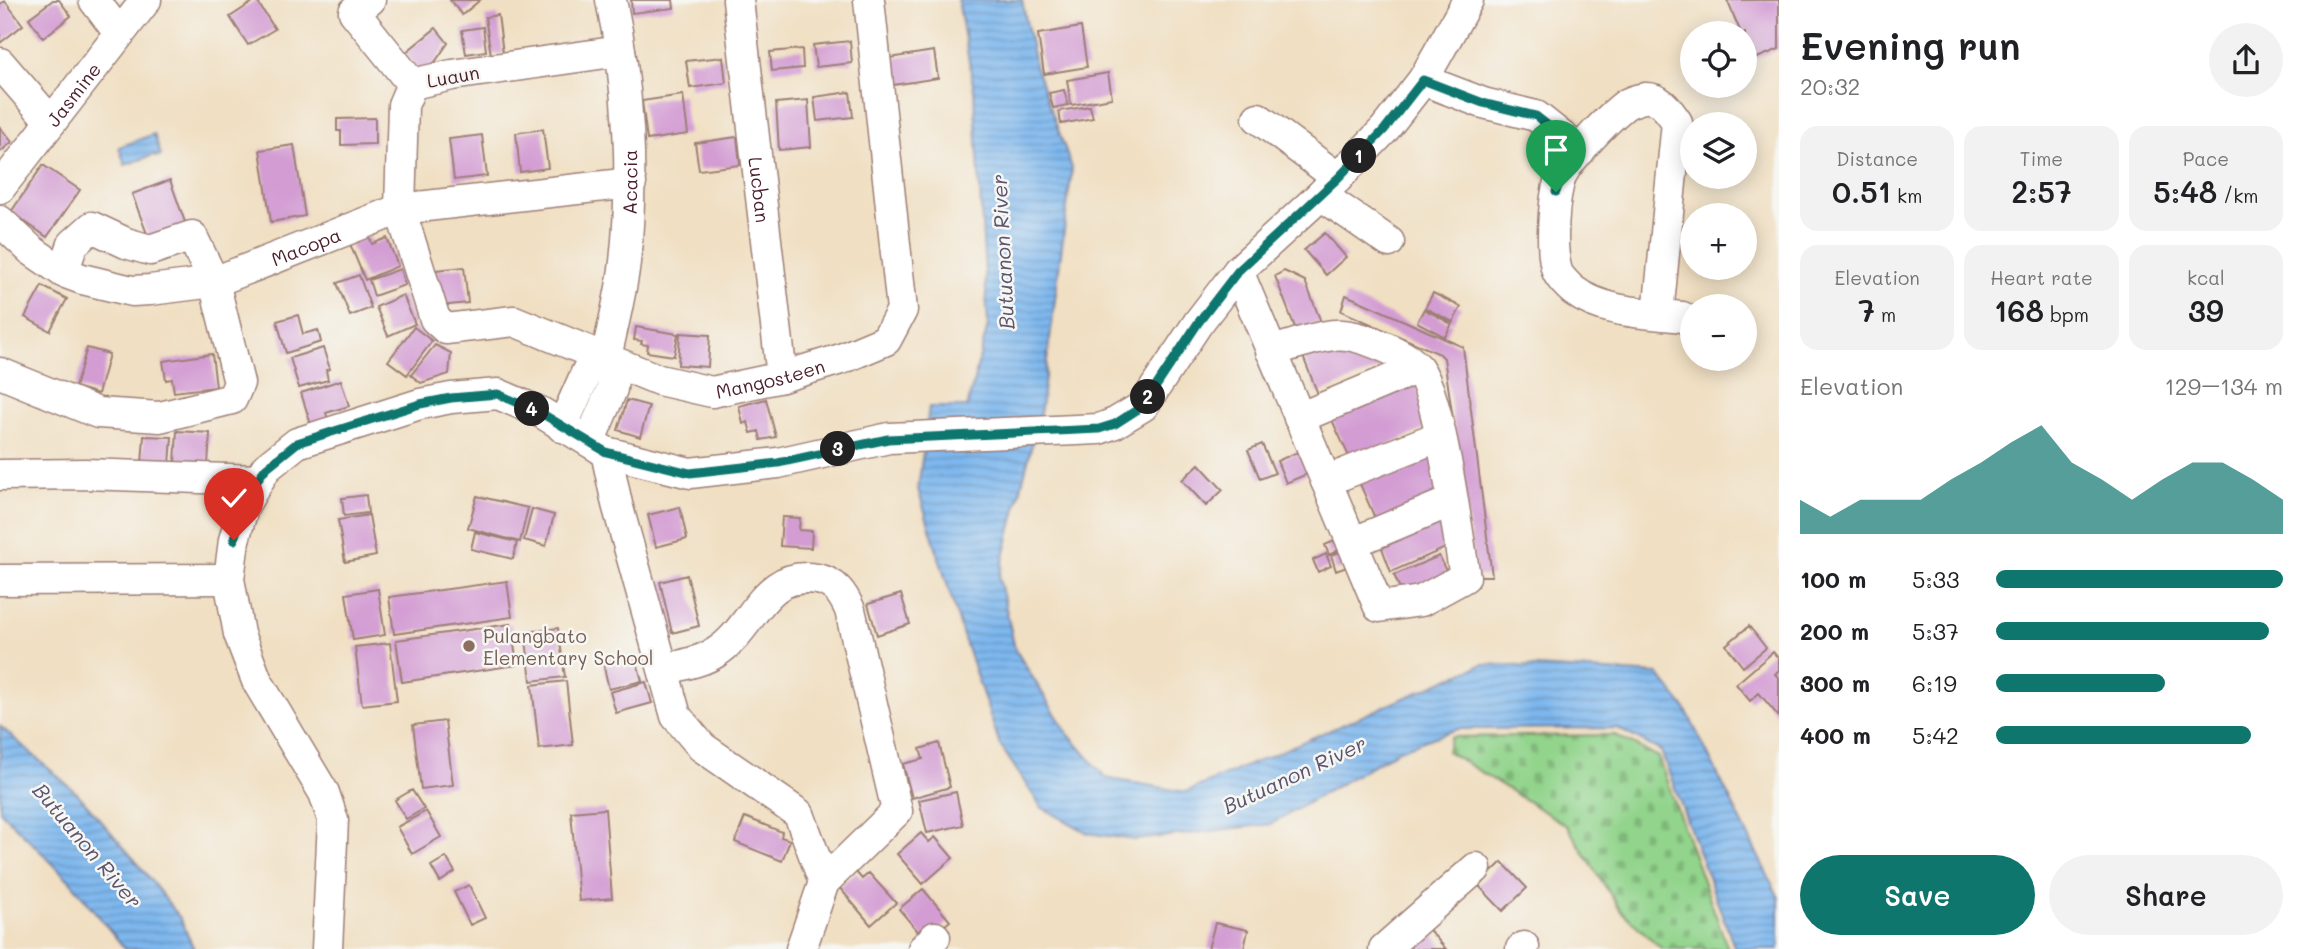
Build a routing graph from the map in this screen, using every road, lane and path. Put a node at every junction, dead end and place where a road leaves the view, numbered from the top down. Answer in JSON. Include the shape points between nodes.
{"nodes":[{"id":1,"x":94,"y":0,"type":"edge"},
{"id":2,"x":146,"y":0,"type":"edge"},
{"id":3,"x":611,"y":0,"type":"edge"},
{"id":4,"x":738,"y":0,"type":"edge"},
{"id":5,"x":869,"y":0,"type":"edge"},
{"id":6,"x":1468,"y":0,"type":"edge"},
{"id":7,"x":362,"y":6,"type":"edge"},
{"id":8,"x":119,"y":33,"type":"junction"},
{"id":9,"x":620,"y":51,"type":"junction"},
{"id":10,"x":0,"y":63,"type":"edge"},
{"id":11,"x":1423,"y":80,"type":"junction"},
{"id":12,"x":412,"y":84,"type":"junction"},
{"id":13,"x":1258,"y":118,"type":"dead end"},
{"id":14,"x":51,"y":122,"type":"junction"},
{"id":15,"x":1580,"y":151,"type":"junction"},
{"id":16,"x":631,"y":183,"type":"junction"},
{"id":17,"x":1329,"y":186,"type":"junction"},
{"id":18,"x":0,"y":188,"type":"edge"},
{"id":19,"x":400,"y":209,"type":"junction"},
{"id":20,"x":0,"y":221,"type":"edge"},
{"id":21,"x":1389,"y":242,"type":"dead end"},
{"id":22,"x":150,"y":250,"type":"junction"},
{"id":23,"x":1238,"y":271,"type":"junction"},
{"id":24,"x":63,"y":272,"type":"junction"},
{"id":25,"x":214,"y":282,"type":"junction"},
{"id":26,"x":150,"y":290,"type":"junction"},
{"id":27,"x":1271,"y":351,"type":"junction"},
{"id":28,"x":605,"y":360,"type":"junction"},
{"id":29,"x":1418,"y":368,"type":"junction"},
{"id":30,"x":0,"y":373,"type":"edge"},
{"id":31,"x":782,"y":377,"type":"junction"},
{"id":32,"x":1299,"y":418,"type":"junction"},
{"id":33,"x":562,"y":427,"type":"junction"},
{"id":34,"x":1440,"y":436,"type":"junction"},
{"id":35,"x":598,"y":446,"type":"junction"},
{"id":36,"x":0,"y":475,"type":"edge"},
{"id":37,"x":257,"y":480,"type":"junction"},
{"id":38,"x":1326,"y":481,"type":"junction"},
{"id":39,"x":1451,"y":500,"type":"junction"},
{"id":40,"x":1352,"y":543,"type":"junction"},
{"id":41,"x":0,"y":576,"type":"edge"},
{"id":42,"x":229,"y":579,"type":"junction"},
{"id":43,"x":664,"y":670,"type":"junction"},
{"id":44,"x":1476,"y":868,"type":"dead end"},
{"id":45,"x":824,"y":883,"type":"junction"},
{"id":46,"x":327,"y":949,"type":"edge"},
{"id":47,"x":801,"y":949,"type":"edge"},
{"id":48,"x":1384,"y":949,"type":"edge"}],
"edges":[{"from":1,"to":8,"type":"street"},
{"from":2,"to":8,"type":"street","name":"Jasmine"},
{"from":3,"to":9,"type":"street","name":"Acacia"},
{"from":4,"to":31,"type":"street","name":"Lucban"},
{"from":5,"to":31,"type":"street","name":"Mangosteen","via":[[902,310],[886,340]]},
{"from":6,"to":11,"type":"street"},
{"from":7,"to":12,"type":"street"},
{"from":8,"to":14,"type":"street","name":"Jasmine"},
{"from":9,"to":12,"type":"street","name":"Luaun"},
{"from":9,"to":16,"type":"street","name":"Acacia"},
{"from":10,"to":14,"type":"street"},
{"from":11,"to":15,"type":"street","via":[[1483,103],[1536,116]]},
{"from":11,"to":17,"type":"street","via":[[1384,130]]},
{"from":12,"to":19,"type":"street","name":"Luaun","via":[[403,105]]},
{"from":13,"to":17,"type":"street"},
{"from":14,"to":18,"type":"street","name":"Jasmine"},
{"from":15,"to":15,"type":"street","via":[[1627,103],[1645,98],[1663,103],[1677,122],[1670,315],[1603,305],[1574,292],[1558,273],[1556,192],[1562,174]]},
{"from":16,"to":19,"type":"street","name":"Macopa"},
{"from":16,"to":28,"type":"street","name":"Acacia","via":[[625,265]]},
{"from":17,"to":21,"type":"street"},
{"from":17,"to":23,"type":"street"},
{"from":19,"to":25,"type":"street","name":"Macopa"},
{"from":19,"to":28,"type":"street","name":"Mangosteen","via":[[435,319],[446,329],[514,321]]},
{"from":20,"to":24,"type":"street","name":"Macopa"},
{"from":22,"to":24,"type":"street","via":[[92,227],[74,244]]},
{"from":22,"to":25,"type":"street","via":[[192,236]]},
{"from":22,"to":26,"type":"street"},
{"from":23,"to":27,"type":"street"},
{"from":23,"to":35,"type":"street","via":[[1143,406],[1099,429],[888,439],[778,463],[690,473]]},
{"from":24,"to":26,"type":"street","name":"Macopa","via":[[132,291]]},
{"from":25,"to":26,"type":"street","name":"Macopa"},
{"from":25,"to":30,"type":"street","via":[[239,383],[232,398],[160,416],[98,413]]},
{"from":27,"to":29,"type":"street","via":[[1347,335],[1379,344]]},
{"from":27,"to":32,"type":"street"},
{"from":28,"to":31,"type":"street","name":"Mangosteen","via":[[659,380],[712,392]]},
{"from":28,"to":33,"type":"street","via":[[587,371]]},
{"from":28,"to":35,"type":"street","name":"Acacia","via":[[613,379]]},
{"from":29,"to":32,"type":"street"},
{"from":29,"to":34,"type":"street","via":[[1430,391]]},
{"from":32,"to":38,"type":"street"},
{"from":33,"to":35,"type":"street"},
{"from":33,"to":37,"type":"street","via":[[498,394],[451,398],[297,443]]},
{"from":34,"to":38,"type":"street"},
{"from":34,"to":39,"type":"street"},
{"from":35,"to":43,"type":"street"},
{"from":36,"to":37,"type":"street"},
{"from":37,"to":42,"type":"street","via":[[234,540]]},
{"from":38,"to":40,"type":"street"},
{"from":39,"to":40,"type":"street"},
{"from":39,"to":40,"type":"street","via":[[1465,577],[1421,601],[1379,607]]},
{"from":41,"to":42,"type":"street"},
{"from":42,"to":46,"type":"street","via":[[239,634],[257,681],[324,793],[333,820]]},
{"from":43,"to":45,"type":"street","via":[[676,716],[702,747],[799,814]]},
{"from":43,"to":45,"type":"street","via":[[714,654],[783,581],[812,578],[828,581],[839,590],[850,610],[897,811]]},
{"from":44,"to":48,"type":"street"},
{"from":45,"to":47,"type":"street"}]}
